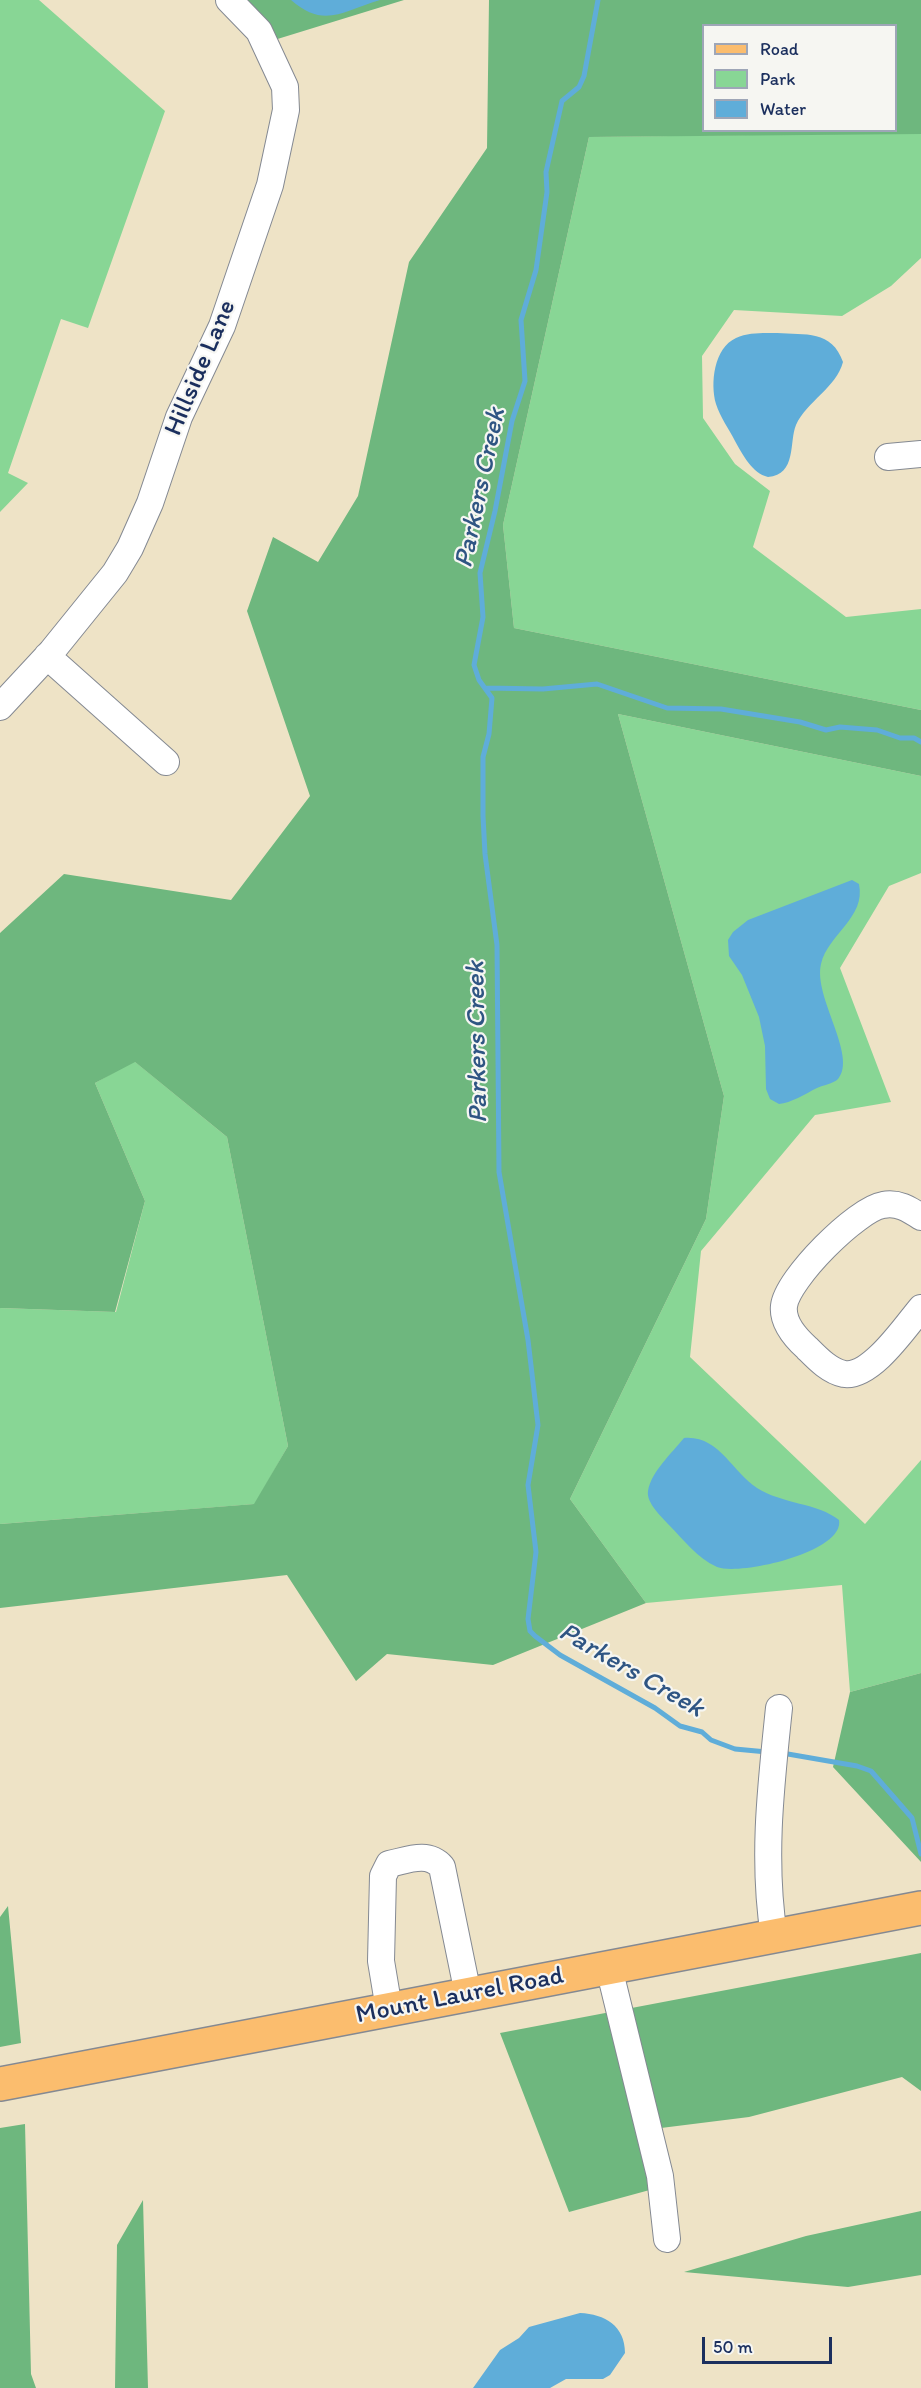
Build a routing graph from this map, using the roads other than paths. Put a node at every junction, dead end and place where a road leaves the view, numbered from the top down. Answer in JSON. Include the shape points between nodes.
{"nodes":[{"id":1,"x":229,"y":0,"type":"edge"},
{"id":2,"x":921,"y":454,"type":"edge"},
{"id":3,"x":888,"y":457,"type":"dead end"},
{"id":4,"x":47,"y":656,"type":"junction"},
{"id":5,"x":0,"y":707,"type":"edge"},
{"id":6,"x":166,"y":762,"type":"dead end"},
{"id":7,"x":921,"y":1217,"type":"edge"},
{"id":8,"x":921,"y":1308,"type":"edge"},
{"id":9,"x":779,"y":1708,"type":"dead end"},
{"id":10,"x":921,"y":1908,"type":"edge"},
{"id":11,"x":774,"y":1936,"type":"junction"},
{"id":12,"x":609,"y":1968,"type":"junction"},
{"id":13,"x":468,"y":1994,"type":"junction"},
{"id":14,"x":389,"y":2009,"type":"junction"},
{"id":15,"x":0,"y":2084,"type":"edge"},
{"id":16,"x":667,"y":2239,"type":"dead end"}],
"edges":[{"from":1,"to":4,"type":"street","name":"Hillside Lane","via":[[259,31],[285,87],[286,110],[270,185],[222,326],[179,417],[130,548]]},
{"from":2,"to":3,"type":"street"},
{"from":4,"to":5,"type":"street","name":"Hillside Lane"},
{"from":4,"to":6,"type":"street"},
{"from":7,"to":8,"type":"street","via":[[897,1204],[881,1205],[866,1212],[851,1222],[798,1277],[784,1306],[793,1334],[831,1369],[845,1374],[860,1372],[872,1363]]},
{"from":9,"to":11,"type":"street","via":[[768,1825],[768,1894]]},
{"from":10,"to":11,"type":"main road","name":"Mount Laurel Road"},
{"from":11,"to":12,"type":"main road","name":"Mount Laurel Road"},
{"from":12,"to":13,"type":"main road","name":"Mount Laurel Road"},
{"from":12,"to":16,"type":"street","via":[[660,2176]]},
{"from":13,"to":14,"type":"main road","name":"Mount Laurel Road"},
{"from":13,"to":14,"type":"street","via":[[442,1867],[431,1857],[422,1857],[389,1864],[383,1876],[381,1960]]},
{"from":14,"to":15,"type":"main road","name":"Mount Laurel Road"}]}
